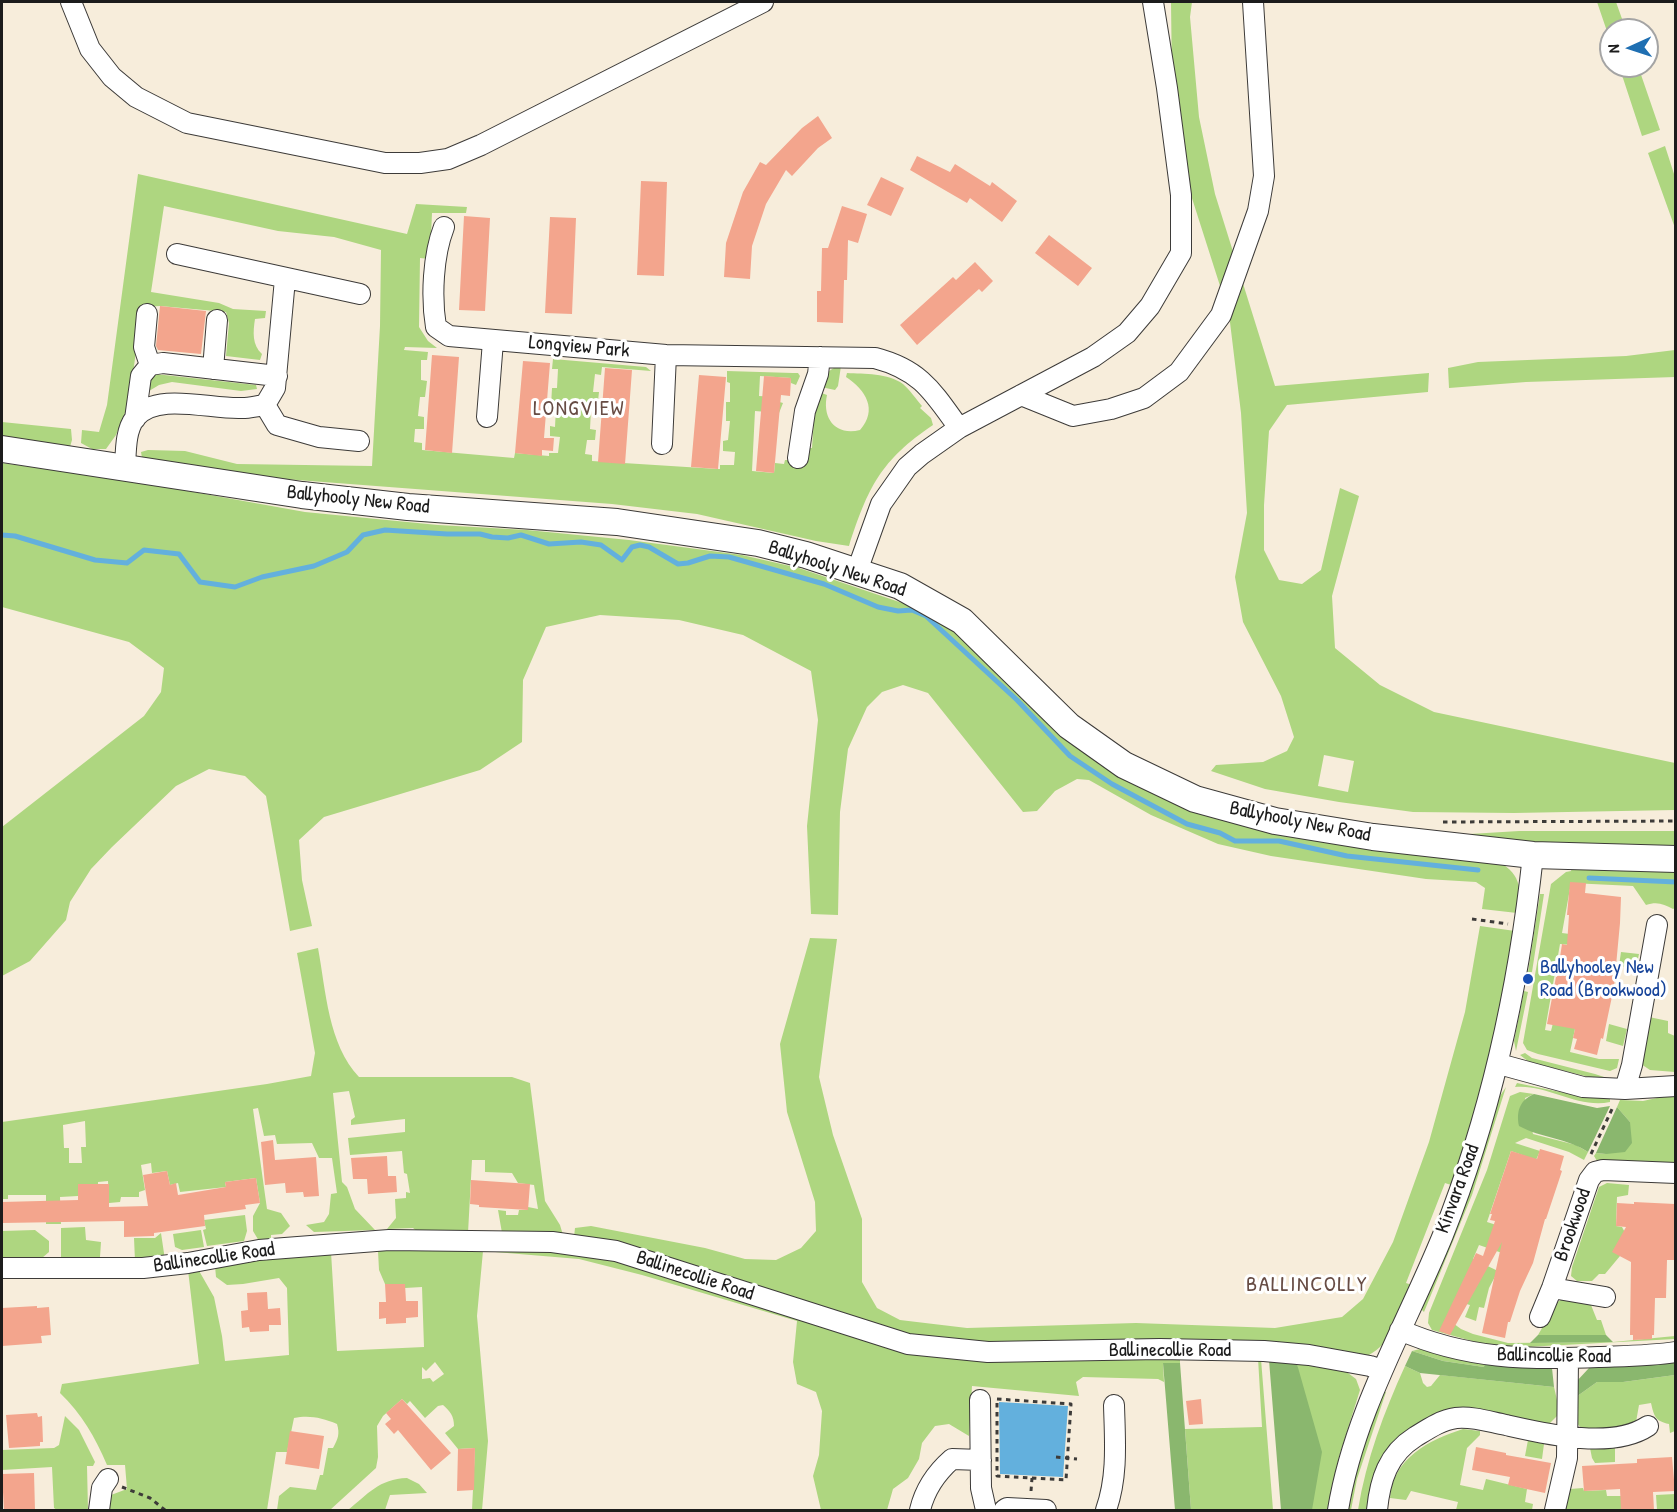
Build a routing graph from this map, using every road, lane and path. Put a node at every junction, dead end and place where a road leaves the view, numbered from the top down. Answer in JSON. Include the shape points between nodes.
{"nodes":[{"id":1,"x":71,"y":2,"type":"edge"},
{"id":2,"x":763,"y":2,"type":"edge"},
{"id":3,"x":1153,"y":2,"type":"edge"},
{"id":4,"x":1253,"y":2,"type":"edge"},
{"id":5,"x":444,"y":226,"type":"dead end"},
{"id":6,"x":177,"y":254,"type":"dead end"},
{"id":7,"x":285,"y":279,"type":"junction"},
{"id":8,"x":360,"y":294,"type":"dead end"},
{"id":9,"x":147,"y":314,"type":"dead end"},
{"id":10,"x":217,"y":320,"type":"dead end"},
{"id":11,"x":492,"y":340,"type":"junction"},
{"id":12,"x":666,"y":355,"type":"junction"},
{"id":13,"x":819,"y":357,"type":"junction"},
{"id":14,"x":150,"y":365,"type":"junction"},
{"id":15,"x":213,"y":369,"type":"junction"},
{"id":16,"x":277,"y":376,"type":"junction"},
{"id":17,"x":1021,"y":395,"type":"junction"},
{"id":18,"x":265,"y":405,"type":"junction"},
{"id":19,"x":487,"y":417,"type":"dead end"},
{"id":20,"x":135,"y":419,"type":"junction"},
{"id":21,"x":959,"y":428,"type":"junction"},
{"id":22,"x":359,"y":441,"type":"dead end"},
{"id":23,"x":662,"y":444,"type":"dead end"},
{"id":24,"x":2,"y":449,"type":"edge"},
{"id":25,"x":798,"y":458,"type":"dead end"},
{"id":26,"x":125,"y":468,"type":"junction"},
{"id":27,"x":857,"y":572,"type":"junction"},
{"id":28,"x":1676,"y":821,"type":"edge"},
{"id":29,"x":1434,"y":822,"type":"dead end"},
{"id":30,"x":1533,"y":855,"type":"junction"},
{"id":31,"x":1676,"y":859,"type":"edge"},
{"id":32,"x":1472,"y":919,"type":"dead end"},
{"id":33,"x":1657,"y":925,"type":"dead end"},
{"id":34,"x":1525,"y":926,"type":"junction"},
{"id":35,"x":1499,"y":1064,"type":"junction"},
{"id":36,"x":1676,"y":1086,"type":"edge"},
{"id":37,"x":1625,"y":1089,"type":"junction"},
{"id":38,"x":1614,"y":1107,"type":"dead end"},
{"id":39,"x":1591,"y":1155,"type":"dead end"},
{"id":40,"x":1676,"y":1173,"type":"edge"},
{"id":41,"x":2,"y":1268,"type":"edge"},
{"id":42,"x":1552,"y":1288,"type":"junction"},
{"id":43,"x":1605,"y":1297,"type":"dead end"},
{"id":44,"x":1540,"y":1317,"type":"dead end"},
{"id":45,"x":1400,"y":1330,"type":"junction"},
{"id":46,"x":1676,"y":1352,"type":"edge"},
{"id":47,"x":1568,"y":1358,"type":"junction"},
{"id":48,"x":1382,"y":1370,"type":"junction"},
{"id":49,"x":980,"y":1400,"type":"dead end"},
{"id":50,"x":1114,"y":1405,"type":"dead end"},
{"id":51,"x":1648,"y":1426,"type":"dead end"},
{"id":52,"x":1569,"y":1437,"type":"junction"},
{"id":53,"x":1056,"y":1457,"type":"dead end"},
{"id":54,"x":1068,"y":1458,"type":"junction"},
{"id":55,"x":1077,"y":1459,"type":"dead end"},
{"id":56,"x":981,"y":1460,"type":"junction"},
{"id":57,"x":108,"y":1479,"type":"joint"},
{"id":58,"x":99,"y":1510,"type":"edge"},
{"id":59,"x":165,"y":1510,"type":"edge"},
{"id":60,"x":920,"y":1510,"type":"edge"},
{"id":61,"x":986,"y":1510,"type":"edge"},
{"id":62,"x":1004,"y":1510,"type":"edge"},
{"id":63,"x":1046,"y":1510,"type":"edge"},
{"id":64,"x":1106,"y":1510,"type":"edge"},
{"id":65,"x":1338,"y":1510,"type":"edge"},
{"id":66,"x":1377,"y":1510,"type":"edge"},
{"id":67,"x":1555,"y":1510,"type":"edge"}],
"edges":[{"from":1,"to":2,"type":"street","via":[[90,49],[112,77],[136,97],[187,123],[385,163],[420,163],[448,159],[481,145]]},
{"from":3,"to":17,"type":"street","via":[[1181,195],[1181,254],[1150,306],[1127,333],[1093,357]]},
{"from":4,"to":17,"type":"street","via":[[1264,176],[1258,211],[1221,315],[1179,372],[1144,398],[1073,416]]},
{"from":5,"to":11,"type":"street","name":"Longview Park","via":[[437,244],[433,311],[436,327],[449,336]]},
{"from":6,"to":7,"type":"street"},
{"from":7,"to":8,"type":"street"},
{"from":7,"to":16,"type":"street"},
{"from":9,"to":14,"type":"street","via":[[144,347]]},
{"from":10,"to":15,"type":"street"},
{"from":11,"to":12,"type":"street","name":"Longview Park"},
{"from":11,"to":19,"type":"street"},
{"from":12,"to":13,"type":"street","name":"Longview Park"},
{"from":12,"to":23,"type":"street"},
{"from":13,"to":21,"type":"street","name":"Longview Park","via":[[875,358],[907,369],[933,392]]},
{"from":13,"to":25,"type":"street"},
{"from":14,"to":15,"type":"street"},
{"from":14,"to":20,"type":"street","via":[[141,376]]},
{"from":15,"to":16,"type":"street"},
{"from":16,"to":18,"type":"street","via":[[276,388]]},
{"from":17,"to":21,"type":"street"},
{"from":18,"to":20,"type":"street","via":[[151,406]]},
{"from":18,"to":22,"type":"street","via":[[277,425],[319,437]]},
{"from":20,"to":26,"type":"street","via":[[128,437]]},
{"from":21,"to":27,"type":"street","via":[[922,454],[893,484],[881,504]]},
{"from":24,"to":26,"type":"main road","name":"Ballyhooly New Road"},
{"from":26,"to":27,"type":"main road","name":"Ballyhooly New Road","via":[[302,495],[617,522],[711,535],[806,555]]},
{"from":27,"to":30,"type":"main road","name":"Ballyhooly New Road","via":[[900,586],[963,621],[1069,726],[1124,765],[1195,799],[1275,821],[1373,837]]},
{"from":28,"to":29,"type":"path"},
{"from":30,"to":31,"type":"main road","name":"Ballyhooly New Road"},
{"from":30,"to":34,"type":"street","name":"Kinvara Road"},
{"from":32,"to":34,"type":"path"},
{"from":33,"to":37,"type":"street"},
{"from":34,"to":35,"type":"street","name":"Kinvara Road"},
{"from":35,"to":37,"type":"street","via":[[1583,1087]]},
{"from":35,"to":45,"type":"street","name":"Kinvara Road","via":[[1466,1173]]},
{"from":36,"to":37,"type":"street"},
{"from":38,"to":39,"type":"path"},
{"from":40,"to":42,"type":"street","name":"Brookwood","via":[[1595,1172],[1583,1195]]},
{"from":41,"to":48,"type":"street","name":"Ballinecollie Road","via":[[143,1268],[259,1250],[388,1240],[552,1242],[616,1251],[908,1344],[988,1352],[1264,1351],[1308,1355]]},
{"from":42,"to":43,"type":"street","name":"Brookwood"},
{"from":42,"to":44,"type":"street","name":"Brookwood"},
{"from":45,"to":47,"type":"street","name":"Ballincollie Road","via":[[1485,1355]]},
{"from":45,"to":48,"type":"street","name":"Kinvara Road"},
{"from":46,"to":47,"type":"street","name":"Ballincollie Road"},
{"from":47,"to":52,"type":"street"},
{"from":48,"to":65,"type":"street","name":"Kinvara Road","via":[[1349,1458]]},
{"from":49,"to":56,"type":"street"},
{"from":50,"to":64,"type":"street","via":[[1116,1451],[1112,1493]]},
{"from":51,"to":52,"type":"street","via":[[1628,1435]]},
{"from":52,"to":66,"type":"street","via":[[1471,1418],[1439,1423],[1407,1442],[1393,1456],[1383,1473]]},
{"from":52,"to":67,"type":"street"},
{"from":53,"to":54,"type":"path"},
{"from":54,"to":54,"type":"path","via":[[1066,1480],[998,1476],[997,1399],[1071,1404]]},
{"from":54,"to":55,"type":"path"},
{"from":56,"to":60,"type":"street","via":[[952,1459],[937,1472]]},
{"from":56,"to":61,"type":"street"},
{"from":57,"to":58,"type":"street","via":[[102,1488]]},
{"from":57,"to":59,"type":"path","via":[[150,1498]]},
{"from":62,"to":63,"type":"street"}]}
